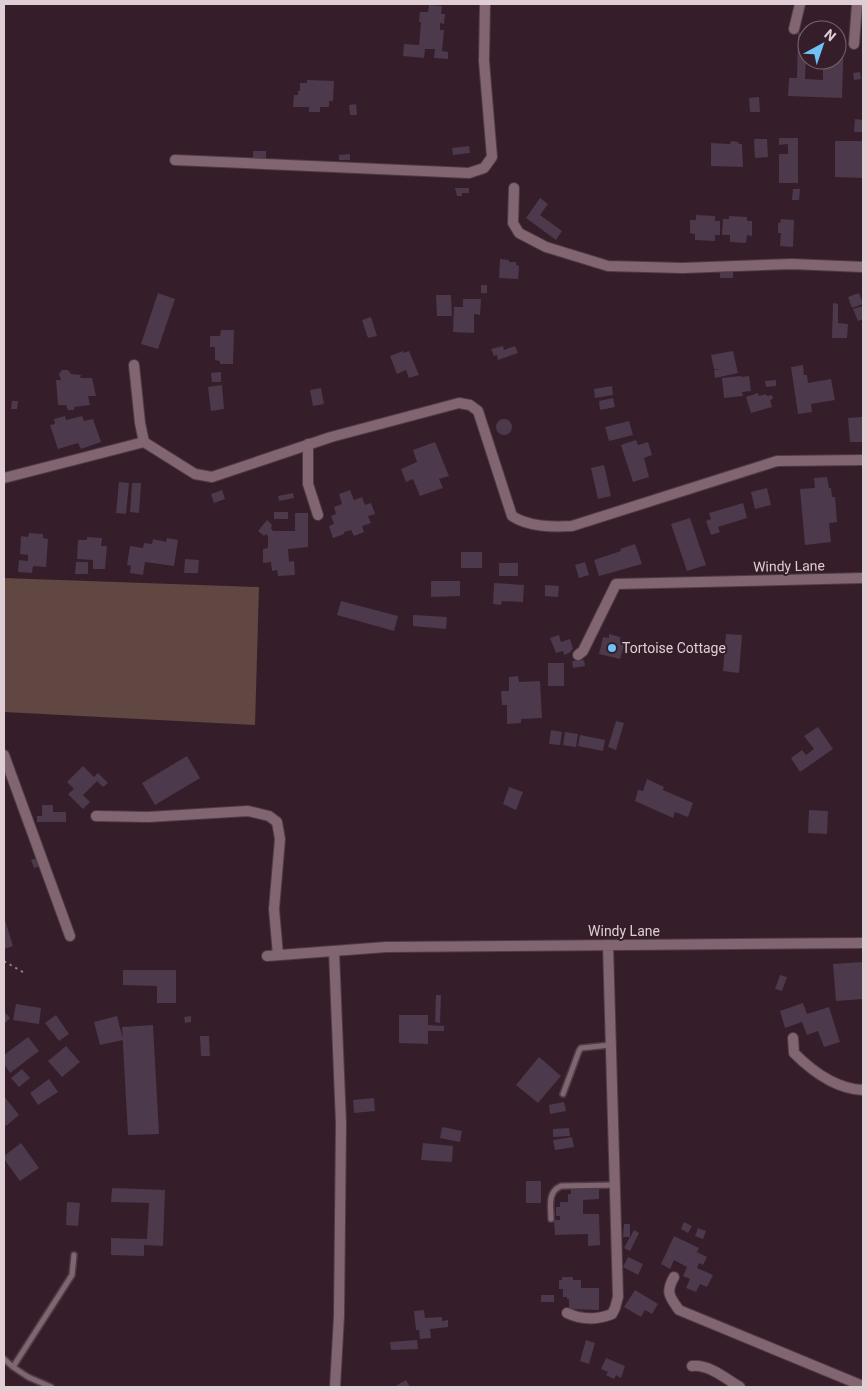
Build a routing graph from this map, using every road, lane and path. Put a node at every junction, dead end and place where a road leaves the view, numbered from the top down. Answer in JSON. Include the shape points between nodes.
{"nodes":[{"id":1,"x":485,"y":4,"type":"edge"},
{"id":2,"x":800,"y":4,"type":"edge"},
{"id":3,"x":856,"y":4,"type":"edge"},
{"id":4,"x":794,"y":30,"type":"dead end"},
{"id":5,"x":854,"y":44,"type":"dead end"},
{"id":6,"x":175,"y":160,"type":"dead end"},
{"id":7,"x":514,"y":188,"type":"dead end"},
{"id":8,"x":863,"y":267,"type":"edge"},
{"id":9,"x":134,"y":365,"type":"dead end"},
{"id":10,"x":144,"y":442,"type":"junction"},
{"id":11,"x":308,"y":444,"type":"junction"},
{"id":12,"x":863,"y":460,"type":"edge"},
{"id":13,"x":4,"y":478,"type":"edge"},
{"id":14,"x":318,"y":515,"type":"dead end"},
{"id":15,"x":863,"y":578,"type":"edge"},
{"id":16,"x":578,"y":655,"type":"dead end"},
{"id":17,"x":4,"y":755,"type":"edge"},
{"id":18,"x":96,"y":816,"type":"dead end"},
{"id":19,"x":70,"y":936,"type":"dead end"},
{"id":20,"x":863,"y":943,"type":"edge"},
{"id":21,"x":608,"y":945,"type":"junction"},
{"id":22,"x":334,"y":951,"type":"junction"},
{"id":23,"x":278,"y":955,"type":"junction"},
{"id":24,"x":267,"y":956,"type":"dead end"},
{"id":25,"x":4,"y":961,"type":"edge"},
{"id":26,"x":26,"y":974,"type":"dead end"},
{"id":27,"x":793,"y":1038,"type":"dead end"},
{"id":28,"x":610,"y":1045,"type":"junction"},
{"id":29,"x":863,"y":1090,"type":"edge"},
{"id":30,"x":563,"y":1094,"type":"dead end"},
{"id":31,"x":614,"y":1185,"type":"junction"},
{"id":32,"x":551,"y":1219,"type":"dead end"},
{"id":33,"x":74,"y":1255,"type":"dead end"},
{"id":34,"x":674,"y":1277,"type":"dead end"},
{"id":35,"x":568,"y":1314,"type":"dead end"},
{"id":36,"x":4,"y":1360,"type":"edge"},
{"id":37,"x":692,"y":1366,"type":"dead end"},
{"id":38,"x":12,"y":1367,"type":"junction"},
{"id":39,"x":863,"y":1386,"type":"edge"},
{"id":40,"x":52,"y":1387,"type":"edge"},
{"id":41,"x":335,"y":1387,"type":"edge"},
{"id":42,"x":740,"y":1387,"type":"edge"}],
"edges":[{"from":1,"to":6,"type":"street","via":[[484,62],[492,157],[484,168],[469,173]]},
{"from":2,"to":4,"type":"street"},
{"from":3,"to":5,"type":"street"},
{"from":7,"to":8,"type":"street","via":[[513,223],[519,233],[546,247],[608,266],[683,268],[792,264]]},
{"from":9,"to":10,"type":"street"},
{"from":10,"to":11,"type":"street","via":[[204,477]]},
{"from":10,"to":13,"type":"street"},
{"from":11,"to":12,"type":"street","via":[[458,403],[470,404],[478,411],[512,516],[520,522],[551,527],[572,526],[777,461]]},
{"from":11,"to":14,"type":"street","via":[[308,484]]},
{"from":15,"to":16,"type":"street","name":"Windy Lane","via":[[616,584]]},
{"from":17,"to":19,"type":"street"},
{"from":18,"to":23,"type":"street","via":[[148,817],[248,811],[269,816],[277,822],[280,839],[274,909]]},
{"from":20,"to":21,"type":"street","name":"Windy Lane"},
{"from":21,"to":22,"type":"street","name":"Windy Lane","via":[[386,947]]},
{"from":21,"to":28,"type":"street"},
{"from":22,"to":23,"type":"street","name":"Windy Lane"},
{"from":22,"to":41,"type":"street","via":[[342,1123]]},
{"from":23,"to":24,"type":"street","name":"Windy Lane"},
{"from":25,"to":26,"type":"path"},
{"from":27,"to":29,"type":"street","via":[[794,1053],[820,1075],[837,1085]]},
{"from":28,"to":30,"type":"lane","via":[[581,1048]]},
{"from":28,"to":31,"type":"street"},
{"from":31,"to":32,"type":"lane","via":[[556,1188],[550,1199]]},
{"from":31,"to":35,"type":"street","via":[[618,1297],[615,1308],[612,1314],[602,1318],[577,1318]]},
{"from":33,"to":38,"type":"lane","via":[[72,1275]]},
{"from":34,"to":39,"type":"street","via":[[669,1286],[669,1296],[679,1310]]},
{"from":36,"to":38,"type":"lane"},
{"from":37,"to":42,"type":"street","via":[[700,1365]]},
{"from":38,"to":40,"type":"lane"}]}
